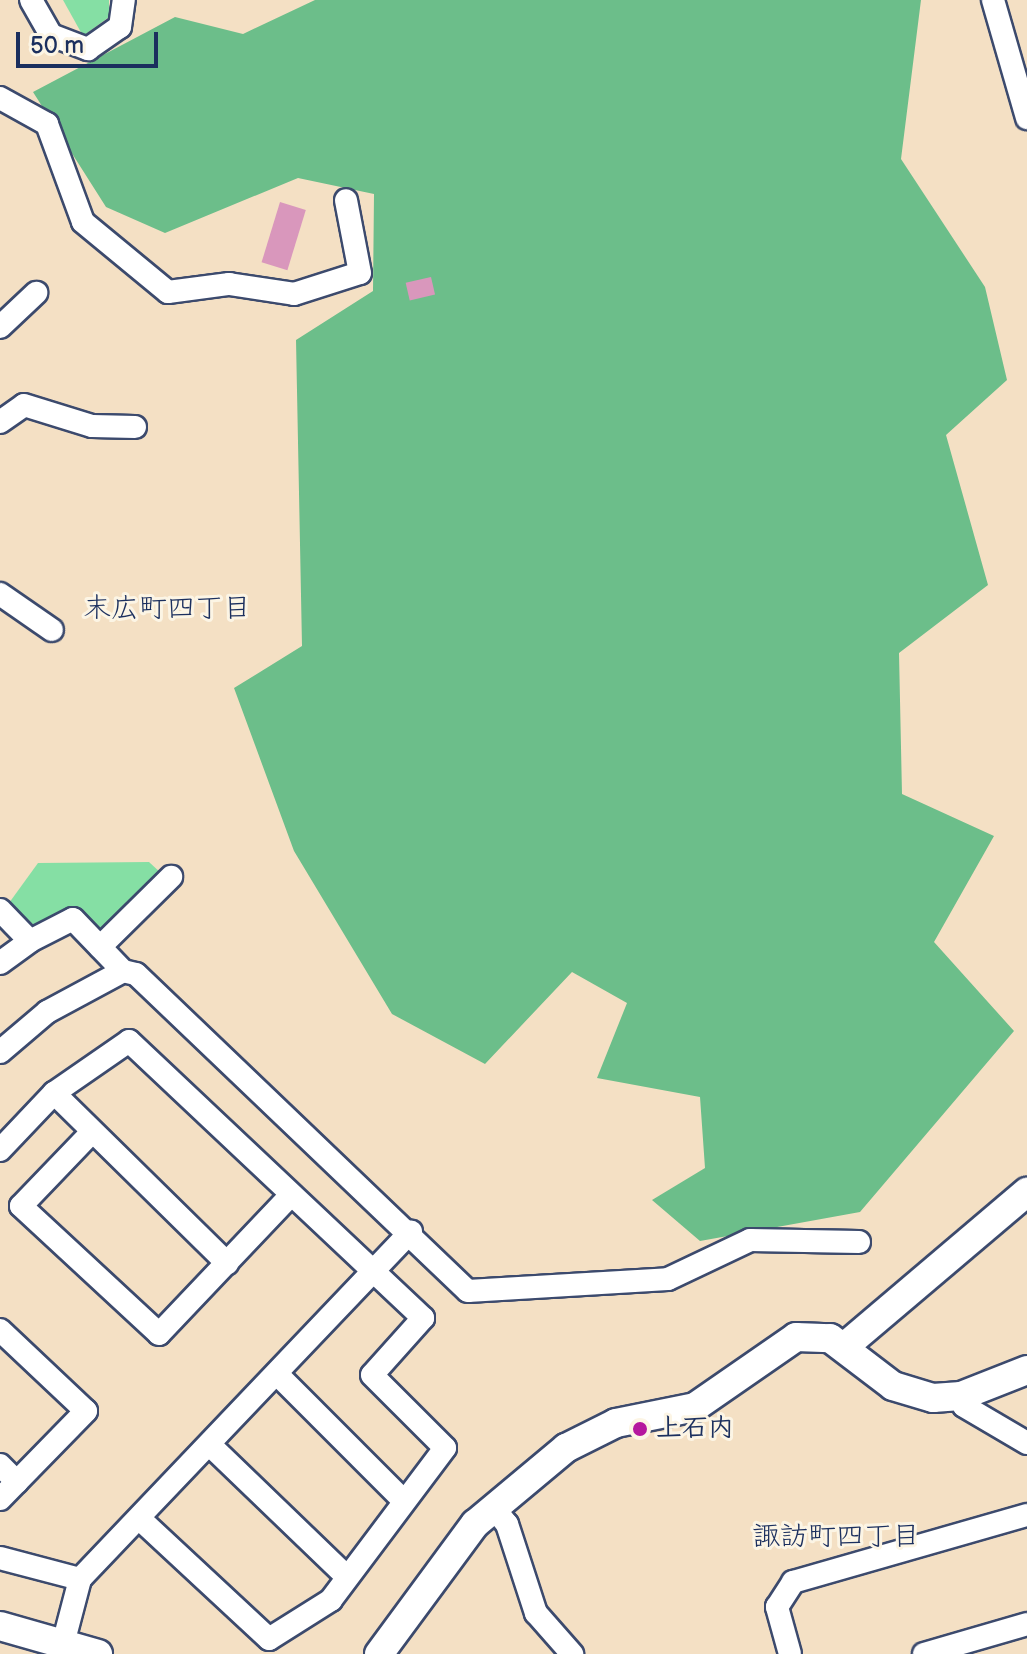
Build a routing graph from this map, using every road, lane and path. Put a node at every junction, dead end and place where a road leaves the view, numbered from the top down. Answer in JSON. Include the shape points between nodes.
{"nodes":[{"id":1,"x":31,"y":0,"type":"edge"},
{"id":2,"x":124,"y":0,"type":"edge"},
{"id":3,"x":993,"y":0,"type":"edge"},
{"id":4,"x":0,"y":98,"type":"edge"},
{"id":5,"x":1027,"y":118,"type":"edge"},
{"id":6,"x":346,"y":200,"type":"dead end"},
{"id":7,"x":36,"y":293,"type":"dead end"},
{"id":8,"x":0,"y":327,"type":"edge"},
{"id":9,"x":0,"y":422,"type":"edge"},
{"id":10,"x":135,"y":427,"type":"dead end"},
{"id":11,"x":0,"y":594,"type":"edge"},
{"id":12,"x":52,"y":630,"type":"dead end"},
{"id":13,"x":171,"y":877,"type":"dead end"},
{"id":14,"x":0,"y":910,"type":"edge"},
{"id":15,"x":30,"y":941,"type":"junction"},
{"id":16,"x":100,"y":947,"type":"junction"},
{"id":17,"x":0,"y":963,"type":"edge"},
{"id":18,"x":123,"y":971,"type":"junction"},
{"id":19,"x":0,"y":1052,"type":"edge"},
{"id":20,"x":54,"y":1093,"type":"junction"},
{"id":21,"x":91,"y":1133,"type":"junction"},
{"id":22,"x":0,"y":1150,"type":"edge"},
{"id":23,"x":1027,"y":1192,"type":"edge"},
{"id":24,"x":291,"y":1195,"type":"junction"},
{"id":25,"x":411,"y":1232,"type":"junction"},
{"id":26,"x":859,"y":1242,"type":"dead end"},
{"id":27,"x":227,"y":1263,"type":"junction"},
{"id":28,"x":375,"y":1272,"type":"junction"},
{"id":29,"x":0,"y":1330,"type":"edge"},
{"id":30,"x":844,"y":1347,"type":"junction"},
{"id":31,"x":1027,"y":1370,"type":"edge"},
{"id":32,"x":278,"y":1375,"type":"junction"},
{"id":33,"x":961,"y":1396,"type":"junction"},
{"id":34,"x":1027,"y":1443,"type":"edge"},
{"id":35,"x":211,"y":1446,"type":"junction"},
{"id":36,"x":0,"y":1465,"type":"edge"},
{"id":37,"x":17,"y":1482,"type":"junction"},
{"id":38,"x":0,"y":1499,"type":"edge"},
{"id":39,"x":403,"y":1500,"type":"junction"},
{"id":40,"x":493,"y":1507,"type":"junction"},
{"id":41,"x":1027,"y":1515,"type":"edge"},
{"id":42,"x":141,"y":1520,"type":"junction"},
{"id":43,"x":0,"y":1558,"type":"edge"},
{"id":44,"x":347,"y":1577,"type":"junction"},
{"id":45,"x":80,"y":1579,"type":"junction"},
{"id":46,"x":1027,"y":1624,"type":"edge"},
{"id":47,"x":0,"y":1626,"type":"edge"},
{"id":48,"x":63,"y":1644,"type":"junction"},
{"id":49,"x":98,"y":1654,"type":"edge"},
{"id":50,"x":379,"y":1654,"type":"edge"},
{"id":51,"x":572,"y":1654,"type":"edge"},
{"id":52,"x":790,"y":1654,"type":"edge"},
{"id":53,"x":924,"y":1654,"type":"edge"}],
"edges":[{"from":1,"to":2,"type":"street","via":[[51,35],[88,49],[120,27]]},
{"from":3,"to":5,"type":"street"},
{"from":4,"to":6,"type":"street","via":[[47,124],[83,222],[115,256],[168,292],[229,284],[294,294],[360,273]]},
{"from":7,"to":8,"type":"street"},
{"from":9,"to":10,"type":"street","via":[[24,405],[92,426]]},
{"from":11,"to":12,"type":"street"},
{"from":13,"to":16,"type":"street"},
{"from":14,"to":15,"type":"street"},
{"from":15,"to":16,"type":"street","via":[[73,919]]},
{"from":15,"to":17,"type":"street"},
{"from":16,"to":18,"type":"street"},
{"from":18,"to":19,"type":"street","via":[[47,1012]]},
{"from":18,"to":25,"type":"street","via":[[136,974]]},
{"from":20,"to":21,"type":"street"},
{"from":20,"to":22,"type":"street"},
{"from":20,"to":24,"type":"street","via":[[129,1041]]},
{"from":21,"to":27,"type":"street"},
{"from":21,"to":27,"type":"street","via":[[21,1206],[159,1334]]},
{"from":23,"to":30,"type":"street"},
{"from":24,"to":27,"type":"street"},
{"from":24,"to":28,"type":"street"},
{"from":25,"to":26,"type":"street","via":[[468,1291],[668,1279],[750,1240]]},
{"from":25,"to":28,"type":"street"},
{"from":28,"to":32,"type":"street"},
{"from":28,"to":39,"type":"street","via":[[423,1318],[372,1375],[445,1448]]},
{"from":29,"to":37,"type":"street","via":[[86,1411]]},
{"from":30,"to":33,"type":"street","via":[[909,1394]]},
{"from":30,"to":40,"type":"street","via":[[830,1338],[796,1337],[695,1407],[584,1435]]},
{"from":31,"to":33,"type":"street"},
{"from":32,"to":35,"type":"street"},
{"from":32,"to":39,"type":"street"},
{"from":33,"to":34,"type":"street","via":[[964,1406]]},
{"from":35,"to":42,"type":"street"},
{"from":35,"to":44,"type":"street"},
{"from":36,"to":37,"type":"street"},
{"from":37,"to":38,"type":"street"},
{"from":39,"to":44,"type":"street"},
{"from":40,"to":50,"type":"street"},
{"from":40,"to":51,"type":"street","via":[[507,1524],[536,1613]]},
{"from":41,"to":52,"type":"street","via":[[793,1582],[777,1607]]},
{"from":42,"to":44,"type":"street","via":[[269,1639],[331,1600]]},
{"from":42,"to":45,"type":"street"},
{"from":43,"to":45,"type":"street"},
{"from":45,"to":48,"type":"street"},
{"from":46,"to":53,"type":"street"},
{"from":47,"to":48,"type":"street"},
{"from":48,"to":49,"type":"street"}]}
